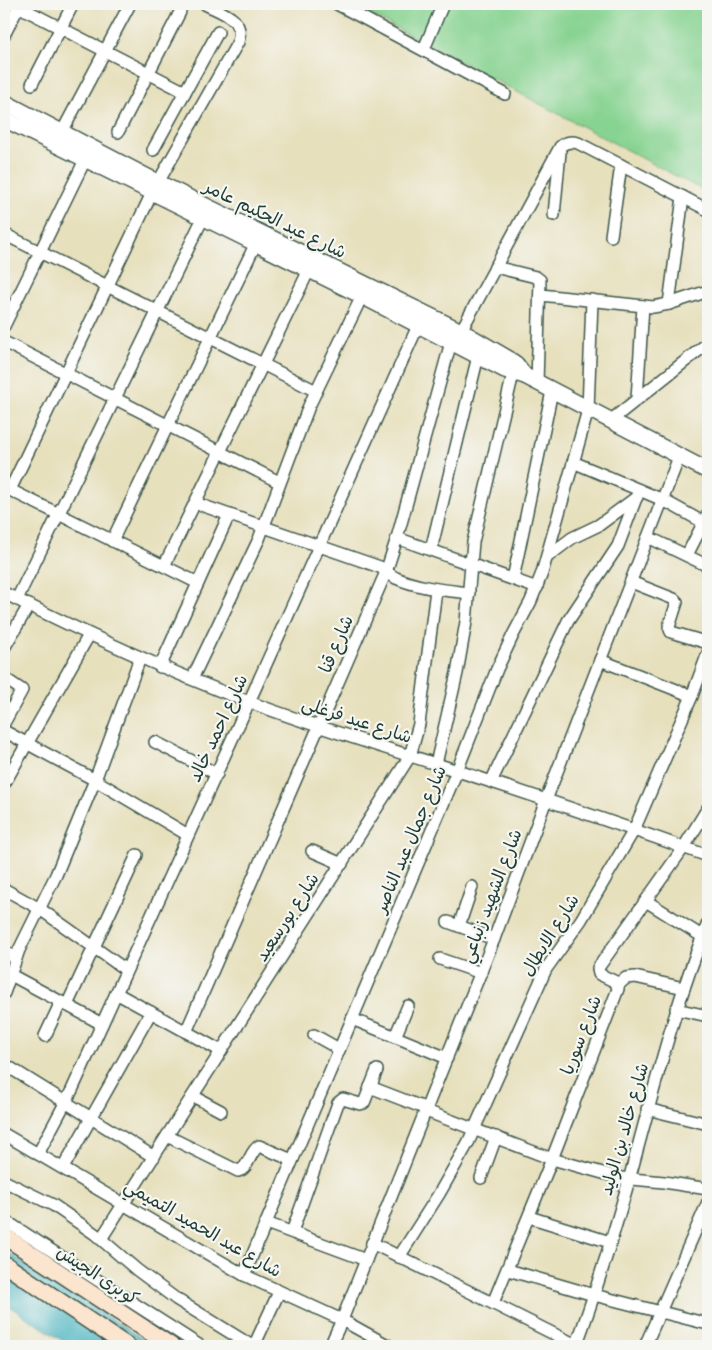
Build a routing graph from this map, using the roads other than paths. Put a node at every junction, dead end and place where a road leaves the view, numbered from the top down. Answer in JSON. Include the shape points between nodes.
{"nodes":[{"id":1,"x":74,"y":4,"type":"edge"},
{"id":2,"x":130,"y":4,"type":"edge"},
{"id":3,"x":205,"y":4,"type":"edge"},
{"id":4,"x":338,"y":4,"type":"edge"},
{"id":5,"x":443,"y":4,"type":"edge"},
{"id":6,"x":18,"y":5,"type":"edge"},
{"id":7,"x":180,"y":12,"type":"dead end"},
{"id":8,"x":61,"y":28,"type":"junction"},
{"id":9,"x":218,"y":32,"type":"dead end"},
{"id":10,"x":4,"y":35,"type":"edge"},
{"id":11,"x":424,"y":49,"type":"junction"},
{"id":12,"x":105,"y":50,"type":"junction"},
{"id":13,"x":148,"y":73,"type":"junction"},
{"id":14,"x":32,"y":84,"type":"dead end"},
{"id":15,"x":185,"y":92,"type":"junction"},
{"id":16,"x":505,"y":94,"type":"dead end"},
{"id":17,"x":7,"y":115,"type":"edge"},
{"id":18,"x":62,"y":132,"type":"junction"},
{"id":19,"x":118,"y":132,"type":"dead end"},
{"id":20,"x":560,"y":148,"type":"junction"},
{"id":21,"x":153,"y":150,"type":"dead end"},
{"id":22,"x":85,"y":160,"type":"junction"},
{"id":23,"x":621,"y":165,"type":"junction"},
{"id":24,"x":154,"y":187,"type":"junction"},
{"id":25,"x":683,"y":197,"type":"junction"},
{"id":26,"x":708,"y":210,"type":"edge"},
{"id":27,"x":554,"y":215,"type":"dead end"},
{"id":28,"x":203,"y":218,"type":"junction"},
{"id":29,"x":4,"y":234,"type":"edge"},
{"id":30,"x":611,"y":236,"type":"dead end"},
{"id":31,"x":256,"y":243,"type":"junction"},
{"id":32,"x":40,"y":252,"type":"junction"},
{"id":33,"x":495,"y":267,"type":"junction"},
{"id":34,"x":308,"y":270,"type":"junction"},
{"id":35,"x":107,"y":286,"type":"junction"},
{"id":36,"x":708,"y":291,"type":"edge"},
{"id":37,"x":541,"y":295,"type":"junction"},
{"id":38,"x":362,"y":296,"type":"junction"},
{"id":39,"x":592,"y":300,"type":"junction"},
{"id":40,"x":669,"y":304,"type":"junction"},
{"id":41,"x":643,"y":306,"type":"junction"},
{"id":42,"x":158,"y":311,"type":"junction"},
{"id":43,"x":421,"y":319,"type":"junction"},
{"id":44,"x":4,"y":326,"type":"edge"},
{"id":45,"x":456,"y":336,"type":"junction"},
{"id":46,"x":210,"y":338,"type":"junction"},
{"id":47,"x":4,"y":342,"type":"edge"},
{"id":48,"x":708,"y":343,"type":"edge"},
{"id":49,"x":478,"y":356,"type":"junction"},
{"id":50,"x":263,"y":364,"type":"junction"},
{"id":51,"x":66,"y":374,"type":"junction"},
{"id":52,"x":525,"y":377,"type":"junction"},
{"id":53,"x":316,"y":391,"type":"junction"},
{"id":54,"x":552,"y":391,"type":"junction"},
{"id":55,"x":115,"y":399,"type":"junction"},
{"id":56,"x":638,"y":399,"type":"junction"},
{"id":57,"x":588,"y":410,"type":"junction"},
{"id":58,"x":610,"y":421,"type":"junction"},
{"id":59,"x":168,"y":425,"type":"junction"},
{"id":60,"x":220,"y":452,"type":"junction"},
{"id":61,"x":679,"y":457,"type":"junction"},
{"id":62,"x":572,"y":462,"type":"junction"},
{"id":63,"x":708,"y":472,"type":"edge"},
{"id":64,"x":280,"y":482,"type":"junction"},
{"id":65,"x":7,"y":488,"type":"edge"},
{"id":66,"x":638,"y":494,"type":"junction"},
{"id":67,"x":663,"y":500,"type":"junction"},
{"id":68,"x":195,"y":502,"type":"junction"},
{"id":69,"x":58,"y":515,"type":"junction"},
{"id":70,"x":229,"y":515,"type":"junction"},
{"id":71,"x":707,"y":521,"type":"edge"},
{"id":72,"x":264,"y":527,"type":"junction"},
{"id":73,"x":648,"y":537,"type":"junction"},
{"id":74,"x":397,"y":538,"type":"junction"},
{"id":75,"x":112,"y":541,"type":"junction"},
{"id":76,"x":320,"y":547,"type":"junction"},
{"id":77,"x":431,"y":550,"type":"junction"},
{"id":78,"x":687,"y":555,"type":"junction"},
{"id":79,"x":547,"y":557,"type":"junction"},
{"id":80,"x":470,"y":564,"type":"junction"},
{"id":81,"x":164,"y":566,"type":"junction"},
{"id":82,"x":708,"y":566,"type":"edge"},
{"id":83,"x":386,"y":572,"type":"junction"},
{"id":84,"x":512,"y":579,"type":"junction"},
{"id":85,"x":631,"y":582,"type":"junction"},
{"id":86,"x":198,"y":583,"type":"junction"},
{"id":87,"x":537,"y":588,"type":"junction"},
{"id":88,"x":436,"y":590,"type":"junction"},
{"id":89,"x":4,"y":592,"type":"edge"},
{"id":90,"x":469,"y":593,"type":"junction"},
{"id":91,"x":17,"y":599,"type":"junction"},
{"id":92,"x":29,"y":605,"type":"junction"},
{"id":93,"x":89,"y":636,"type":"junction"},
{"id":94,"x":708,"y":643,"type":"edge"},
{"id":95,"x":4,"y":648,"type":"edge"},
{"id":96,"x":708,"y":653,"type":"edge"},
{"id":97,"x":140,"y":658,"type":"junction"},
{"id":98,"x":600,"y":660,"type":"junction"},
{"id":99,"x":160,"y":667,"type":"junction"},
{"id":100,"x":705,"y":673,"type":"edge"},
{"id":101,"x":4,"y":678,"type":"edge"},
{"id":102,"x":192,"y":679,"type":"junction"},
{"id":103,"x":692,"y":696,"type":"junction"},
{"id":104,"x":249,"y":702,"type":"junction"},
{"id":105,"x":4,"y":723,"type":"edge"},
{"id":106,"x":320,"y":727,"type":"junction"},
{"id":107,"x":4,"y":731,"type":"edge"},
{"id":108,"x":155,"y":742,"type":"dead end"},
{"id":109,"x":26,"y":744,"type":"junction"},
{"id":110,"x":410,"y":756,"type":"junction"},
{"id":111,"x":436,"y":764,"type":"junction"},
{"id":112,"x":457,"y":771,"type":"junction"},
{"id":113,"x":216,"y":774,"type":"junction"},
{"id":114,"x":95,"y":780,"type":"junction"},
{"id":115,"x":491,"y":782,"type":"junction"},
{"id":116,"x":4,"y":784,"type":"edge"},
{"id":117,"x":546,"y":800,"type":"junction"},
{"id":118,"x":708,"y":808,"type":"edge"},
{"id":119,"x":634,"y":830,"type":"junction"},
{"id":120,"x":188,"y":835,"type":"junction"},
{"id":121,"x":684,"y":847,"type":"junction"},
{"id":122,"x":312,"y":850,"type":"dead end"},
{"id":123,"x":137,"y":855,"type":"dead end"},
{"id":124,"x":708,"y":856,"type":"edge"},
{"id":125,"x":342,"y":864,"type":"junction"},
{"id":126,"x":472,"y":887,"type":"dead end"},
{"id":127,"x":4,"y":889,"type":"edge"},
{"id":128,"x":646,"y":901,"type":"junction"},
{"id":129,"x":40,"y":909,"type":"junction"},
{"id":130,"x":708,"y":923,"type":"edge"},
{"id":131,"x":705,"y":938,"type":"edge"},
{"id":132,"x":494,"y":939,"type":"junction"},
{"id":133,"x":94,"y":947,"type":"junction"},
{"id":134,"x":4,"y":951,"type":"edge"},
{"id":135,"x":16,"y":958,"type":"junction"},
{"id":136,"x":440,"y":959,"type":"dead end"},
{"id":137,"x":126,"y":970,"type":"junction"},
{"id":138,"x":481,"y":973,"type":"junction"},
{"id":139,"x":11,"y":975,"type":"junction"},
{"id":140,"x":618,"y":985,"type":"junction"},
{"id":141,"x":684,"y":988,"type":"junction"},
{"id":142,"x":4,"y":993,"type":"edge"},
{"id":143,"x":116,"y":993,"type":"junction"},
{"id":144,"x":64,"y":1004,"type":"junction"},
{"id":145,"x":408,"y":1006,"type":"dead end"},
{"id":146,"x":676,"y":1008,"type":"junction"},
{"id":147,"x":151,"y":1012,"type":"junction"},
{"id":148,"x":708,"y":1016,"type":"edge"},
{"id":149,"x":352,"y":1019,"type":"junction"},
{"id":150,"x":102,"y":1024,"type":"junction"},
{"id":151,"x":186,"y":1032,"type":"junction"},
{"id":152,"x":314,"y":1035,"type":"dead end"},
{"id":153,"x":45,"y":1036,"type":"dead end"},
{"id":154,"x":396,"y":1037,"type":"junction"},
{"id":155,"x":340,"y":1049,"type":"junction"},
{"id":156,"x":221,"y":1051,"type":"junction"},
{"id":157,"x":447,"y":1058,"type":"junction"},
{"id":158,"x":4,"y":1064,"type":"edge"},
{"id":159,"x":377,"y":1070,"type":"dead end"},
{"id":160,"x":370,"y":1088,"type":"junction"},
{"id":161,"x":193,"y":1096,"type":"junction"},
{"id":162,"x":66,"y":1102,"type":"junction"},
{"id":163,"x":647,"y":1109,"type":"junction"},
{"id":164,"x":427,"y":1110,"type":"junction"},
{"id":165,"x":221,"y":1111,"type":"dead end"},
{"id":166,"x":92,"y":1118,"type":"junction"},
{"id":167,"x":708,"y":1124,"type":"edge"},
{"id":168,"x":474,"y":1129,"type":"junction"},
{"id":169,"x":4,"y":1134,"type":"edge"},
{"id":170,"x":167,"y":1136,"type":"junction"},
{"id":171,"x":496,"y":1137,"type":"junction"},
{"id":172,"x":38,"y":1154,"type":"junction"},
{"id":173,"x":154,"y":1157,"type":"junction"},
{"id":174,"x":552,"y":1159,"type":"junction"},
{"id":175,"x":292,"y":1160,"type":"junction"},
{"id":176,"x":63,"y":1168,"type":"junction"},
{"id":177,"x":481,"y":1178,"type":"dead end"},
{"id":178,"x":629,"y":1180,"type":"junction"},
{"id":179,"x":4,"y":1181,"type":"edge"},
{"id":180,"x":708,"y":1189,"type":"edge"},
{"id":181,"x":708,"y":1202,"type":"edge"},
{"id":182,"x":124,"y":1204,"type":"junction"},
{"id":183,"x":529,"y":1218,"type":"junction"},
{"id":184,"x":4,"y":1220,"type":"edge"},
{"id":185,"x":266,"y":1223,"type":"junction"},
{"id":186,"x":292,"y":1232,"type":"junction"},
{"id":187,"x":4,"y":1236,"type":"edge"},
{"id":188,"x":101,"y":1239,"type":"junction"},
{"id":189,"x":610,"y":1242,"type":"junction"},
{"id":190,"x":372,"y":1243,"type":"junction"},
{"id":191,"x":400,"y":1257,"type":"junction"},
{"id":192,"x":366,"y":1260,"type":"junction"},
{"id":193,"x":4,"y":1264,"type":"edge"},
{"id":194,"x":508,"y":1270,"type":"junction"},
{"id":195,"x":244,"y":1275,"type":"junction"},
{"id":196,"x":279,"y":1292,"type":"junction"},
{"id":197,"x":594,"y":1295,"type":"junction"},
{"id":198,"x":493,"y":1303,"type":"junction"},
{"id":199,"x":661,"y":1311,"type":"junction"},
{"id":200,"x":342,"y":1320,"type":"junction"},
{"id":201,"x":708,"y":1324,"type":"edge"},
{"id":202,"x":127,"y":1346,"type":"edge"},
{"id":203,"x":171,"y":1346,"type":"edge"},
{"id":204,"x":200,"y":1346,"type":"edge"},
{"id":205,"x":253,"y":1346,"type":"edge"},
{"id":206,"x":330,"y":1346,"type":"edge"},
{"id":207,"x":389,"y":1346,"type":"edge"},
{"id":208,"x":577,"y":1346,"type":"edge"},
{"id":209,"x":645,"y":1346,"type":"edge"}],
"edges":[{"from":1,"to":8,"type":"street"},
{"from":2,"to":12,"type":"street"},
{"from":3,"to":24,"type":"street","via":[[234,19],[240,36]]},
{"from":4,"to":11,"type":"street"},
{"from":5,"to":11,"type":"street"},
{"from":6,"to":8,"type":"street"},
{"from":6,"to":10,"type":"street"},
{"from":7,"to":13,"type":"street"},
{"from":8,"to":12,"type":"street"},
{"from":8,"to":14,"type":"street"},
{"from":9,"to":15,"type":"street"},
{"from":11,"to":16,"type":"street"},
{"from":12,"to":13,"type":"street"},
{"from":12,"to":18,"type":"street"},
{"from":13,"to":15,"type":"street"},
{"from":13,"to":19,"type":"street"},
{"from":15,"to":21,"type":"street"},
{"from":17,"to":18,"type":"street","name":"شارع عبد الحكيم عامر"},
{"from":17,"to":22,"type":"street","name":"شارع عبد الحكيم عامر"},
{"from":18,"to":24,"type":"street","name":"شارع عبد الحكيم عامر"},
{"from":20,"to":23,"type":"street","via":[[573,141]]},
{"from":20,"to":27,"type":"street"},
{"from":20,"to":33,"type":"street","name":"شارع قنا"},
{"from":22,"to":24,"type":"street","name":"شارع عبد الحكيم عامر"},
{"from":22,"to":32,"type":"street"},
{"from":23,"to":25,"type":"street"},
{"from":23,"to":30,"type":"street"},
{"from":24,"to":28,"type":"street","name":"شارع عبد الحكيم عامر"},
{"from":24,"to":35,"type":"street"},
{"from":24,"to":43,"type":"street","name":"شارع عبد الحكيم عامر"},
{"from":25,"to":26,"type":"street"},
{"from":25,"to":40,"type":"street"},
{"from":28,"to":31,"type":"street","name":"شارع عبد الحكيم عامر"},
{"from":28,"to":42,"type":"street"},
{"from":29,"to":32,"type":"street"},
{"from":31,"to":34,"type":"street","name":"شارع عبد الحكيم عامر"},
{"from":31,"to":46,"type":"street"},
{"from":32,"to":35,"type":"street"},
{"from":32,"to":44,"type":"street"},
{"from":33,"to":37,"type":"street","via":[[539,278]]},
{"from":33,"to":45,"type":"street","name":"شارع قنا"},
{"from":34,"to":38,"type":"street","name":"شارع عبد الحكيم عامر"},
{"from":34,"to":50,"type":"street"},
{"from":35,"to":42,"type":"street"},
{"from":35,"to":51,"type":"street"},
{"from":36,"to":40,"type":"street"},
{"from":37,"to":39,"type":"street"},
{"from":37,"to":52,"type":"street"},
{"from":38,"to":43,"type":"street","name":"شارع عبد الحكيم عامر"},
{"from":38,"to":53,"type":"street"},
{"from":39,"to":41,"type":"street"},
{"from":39,"to":57,"type":"street","name":"شارع جمال عبد الناصر"},
{"from":40,"to":41,"type":"street"},
{"from":41,"to":56,"type":"street"},
{"from":42,"to":46,"type":"street"},
{"from":42,"to":55,"type":"street"},
{"from":43,"to":45,"type":"street","name":"شارع عبد الحكيم عامر"},
{"from":43,"to":76,"type":"street","name":"شارع احمد خالد"},
{"from":45,"to":49,"type":"street","name":"شارع عبد الحكيم عامر"},
{"from":45,"to":52,"type":"street","name":"شارع عبد الحكيم عامر","via":[[509,359]]},
{"from":45,"to":74,"type":"street","name":"شارع قنا"},
{"from":46,"to":50,"type":"street"},
{"from":46,"to":59,"type":"street"},
{"from":47,"to":51,"type":"street"},
{"from":48,"to":56,"type":"street"},
{"from":49,"to":52,"type":"street","name":"شارع عبد الحكيم عامر"},
{"from":49,"to":77,"type":"street"},
{"from":50,"to":53,"type":"street"},
{"from":50,"to":60,"type":"street"},
{"from":51,"to":55,"type":"street"},
{"from":51,"to":65,"type":"street"},
{"from":52,"to":54,"type":"street","name":"شارع عبد الحكيم عامر"},
{"from":52,"to":80,"type":"street","via":[[476,530]]},
{"from":53,"to":64,"type":"street"},
{"from":54,"to":57,"type":"street","name":"شارع عبد الحكيم عامر"},
{"from":54,"to":84,"type":"street"},
{"from":55,"to":59,"type":"street"},
{"from":55,"to":69,"type":"street"},
{"from":56,"to":58,"type":"street"},
{"from":57,"to":58,"type":"street","name":"شارع عبد الحكيم عامر"},
{"from":57,"to":62,"type":"street","name":"شارع جمال عبد الناصر"},
{"from":58,"to":61,"type":"street","name":"شارع عبد الحكيم عامر"},
{"from":59,"to":60,"type":"street"},
{"from":59,"to":75,"type":"street"},
{"from":60,"to":64,"type":"street"},
{"from":60,"to":68,"type":"street"},
{"from":61,"to":63,"type":"street","name":"شارع عبد الحكيم عامر"},
{"from":61,"to":67,"type":"street","name":"شارع الشهيد زنباعي"},
{"from":62,"to":66,"type":"street"},
{"from":62,"to":79,"type":"street","name":"شارع جمال عبد الناصر"},
{"from":64,"to":72,"type":"street"},
{"from":65,"to":69,"type":"street"},
{"from":66,"to":67,"type":"street"},
{"from":66,"to":79,"type":"street","via":[[599,525],[572,538]]},
{"from":66,"to":115,"type":"street","via":[[618,546],[568,621]]},
{"from":67,"to":71,"type":"street"},
{"from":67,"to":73,"type":"street","name":"شارع الشهيد زنباعي"},
{"from":68,"to":70,"type":"street"},
{"from":68,"to":81,"type":"street"},
{"from":69,"to":75,"type":"street"},
{"from":69,"to":91,"type":"street"},
{"from":70,"to":72,"type":"street"},
{"from":70,"to":86,"type":"street"},
{"from":71,"to":78,"type":"street"},
{"from":72,"to":76,"type":"street"},
{"from":72,"to":102,"type":"street"},
{"from":73,"to":78,"type":"street"},
{"from":73,"to":85,"type":"street","name":"شارع الشهيد زنباعي"},
{"from":74,"to":77,"type":"street"},
{"from":74,"to":83,"type":"street","name":"شارع قنا"},
{"from":75,"to":81,"type":"street"},
{"from":76,"to":83,"type":"street"},
{"from":76,"to":104,"type":"street","name":"شارع احمد خالد"},
{"from":77,"to":80,"type":"street"},
{"from":78,"to":82,"type":"street"},
{"from":79,"to":87,"type":"street","name":"شارع جمال عبد الناصر"},
{"from":80,"to":84,"type":"street"},
{"from":80,"to":90,"type":"street"},
{"from":81,"to":86,"type":"street"},
{"from":83,"to":88,"type":"street","via":[[397,579]]},
{"from":83,"to":106,"type":"street","name":"شارع قنا"},
{"from":84,"to":87,"type":"street"},
{"from":85,"to":94,"type":"street","via":[[677,602],[669,627],[671,632]]},
{"from":85,"to":98,"type":"street","name":"شارع الشهيد زنباعي"},
{"from":86,"to":99,"type":"street"},
{"from":87,"to":112,"type":"street","name":"شارع جمال عبد الناصر","via":[[498,669]]},
{"from":88,"to":90,"type":"street"},
{"from":88,"to":110,"type":"street","name":"شارع بورسعيد","via":[[419,724]]},
{"from":89,"to":91,"type":"street","name":"شارع عيد فرغلى"},
{"from":90,"to":111,"type":"street","via":[[457,673]]},
{"from":91,"to":92,"type":"street","name":"شارع عيد فرغلى"},
{"from":92,"to":93,"type":"street","name":"شارع عيد فرغلى"},
{"from":92,"to":95,"type":"street"},
{"from":93,"to":97,"type":"street","name":"شارع عيد فرغلى"},
{"from":93,"to":109,"type":"street"},
{"from":96,"to":100,"type":"street","name":"شارع الابطال"},
{"from":97,"to":99,"type":"street","name":"شارع عيد فرغلى"},
{"from":97,"to":114,"type":"street"},
{"from":98,"to":103,"type":"street"},
{"from":98,"to":117,"type":"street","name":"شارع الشهيد زنباعي"},
{"from":99,"to":102,"type":"street","name":"شارع عيد فرغلى"},
{"from":100,"to":103,"type":"street","name":"شارع الابطال"},
{"from":101,"to":105,"type":"street","via":[[22,690]]},
{"from":102,"to":104,"type":"street","name":"شارع عيد فرغلى"},
{"from":103,"to":119,"type":"street","name":"شارع الابطال"},
{"from":104,"to":106,"type":"street","name":"شارع عيد فرغلى"},
{"from":104,"to":113,"type":"street","name":"شارع احمد خالد"},
{"from":106,"to":110,"type":"street","name":"شارع عيد فرغلى"},
{"from":106,"to":151,"type":"street","name":"شارع قنا"},
{"from":107,"to":109,"type":"street"},
{"from":108,"to":113,"type":"street"},
{"from":109,"to":114,"type":"street"},
{"from":109,"to":116,"type":"street"},
{"from":110,"to":111,"type":"street","name":"شارع عيد فرغلى"},
{"from":110,"to":125,"type":"street","name":"شارع بورسعيد"},
{"from":111,"to":112,"type":"street","name":"شارع عيد فرغلى"},
{"from":112,"to":115,"type":"street","name":"شارع عيد فرغلى"},
{"from":112,"to":149,"type":"street","name":"شارع جمال عبد الناصر"},
{"from":113,"to":120,"type":"street","name":"شارع احمد خالد"},
{"from":114,"to":120,"type":"street"},
{"from":114,"to":129,"type":"street"},
{"from":115,"to":117,"type":"street","name":"شارع عيد فرغلى"},
{"from":117,"to":119,"type":"street","name":"شارع عيد فرغلى"},
{"from":117,"to":132,"type":"street","name":"شارع الشهيد زنباعي"},
{"from":118,"to":121,"type":"street","name":"شارع سوريا"},
{"from":119,"to":121,"type":"street","name":"شارع عيد فرغلى"},
{"from":119,"to":168,"type":"street","name":"شارع الابطال","via":[[581,920],[546,968]]},
{"from":120,"to":137,"type":"street","name":"شارع احمد خالد"},
{"from":121,"to":124,"type":"street","name":"شارع عيد فرغلى"},
{"from":121,"to":128,"type":"street","name":"شارع سوريا"},
{"from":122,"to":125,"type":"street"},
{"from":123,"to":133,"type":"street"},
{"from":125,"to":156,"type":"street","name":"شارع بورسعيد"},
{"from":126,"to":132,"type":"street","via":[[454,924]]},
{"from":127,"to":129,"type":"street"},
{"from":128,"to":131,"type":"street"},
{"from":128,"to":140,"type":"street","name":"شارع سوريا","via":[[598,970]]},
{"from":129,"to":133,"type":"street"},
{"from":129,"to":135,"type":"street"},
{"from":130,"to":131,"type":"street","name":"شارع خالد بن الوليد"},
{"from":131,"to":141,"type":"street","name":"شارع خالد بن الوليد"},
{"from":132,"to":138,"type":"street","name":"شارع الشهيد زنباعي"},
{"from":133,"to":137,"type":"street"},
{"from":133,"to":144,"type":"street"},
{"from":134,"to":135,"type":"street"},
{"from":135,"to":139,"type":"street"},
{"from":136,"to":138,"type":"street"},
{"from":137,"to":143,"type":"street","name":"شارع احمد خالد"},
{"from":138,"to":157,"type":"street","name":"شارع الشهيد زنباعي"},
{"from":139,"to":142,"type":"street"},
{"from":139,"to":144,"type":"street"},
{"from":140,"to":141,"type":"street","via":[[626,978],[635,977]]},
{"from":140,"to":174,"type":"street","name":"شارع سوريا"},
{"from":141,"to":146,"type":"street","name":"شارع خالد بن الوليد"},
{"from":143,"to":147,"type":"street"},
{"from":143,"to":150,"type":"street","name":"شارع احمد خالد"},
{"from":144,"to":150,"type":"street"},
{"from":144,"to":153,"type":"street"},
{"from":145,"to":154,"type":"street"},
{"from":146,"to":148,"type":"street"},
{"from":146,"to":163,"type":"street","name":"شارع خالد بن الوليد"},
{"from":147,"to":151,"type":"street"},
{"from":147,"to":166,"type":"street"},
{"from":149,"to":154,"type":"street"},
{"from":149,"to":155,"type":"street","name":"شارع جمال عبد الناصر"},
{"from":150,"to":162,"type":"street","name":"شارع احمد خالد"},
{"from":151,"to":156,"type":"street"},
{"from":152,"to":155,"type":"street"},
{"from":154,"to":157,"type":"street"},
{"from":155,"to":175,"type":"street","name":"شارع جمال عبد الناصر"},
{"from":156,"to":161,"type":"street","name":"شارع بورسعيد"},
{"from":157,"to":164,"type":"street","name":"شارع الشهيد زنباعي"},
{"from":158,"to":162,"type":"street"},
{"from":159,"to":160,"type":"street"},
{"from":160,"to":164,"type":"street"},
{"from":160,"to":186,"type":"street","via":[[362,1104],[343,1099],[338,1104]]},
{"from":161,"to":165,"type":"street"},
{"from":161,"to":170,"type":"street","name":"شارع بورسعيد"},
{"from":162,"to":166,"type":"street"},
{"from":162,"to":172,"type":"street","name":"شارع احمد خالد"},
{"from":163,"to":167,"type":"street"},
{"from":163,"to":178,"type":"street","name":"شارع خالد بن الوليد"},
{"from":164,"to":168,"type":"street"},
{"from":164,"to":190,"type":"street","name":"شارع الشهيد زنباعي"},
{"from":166,"to":173,"type":"street"},
{"from":166,"to":176,"type":"street"},
{"from":168,"to":171,"type":"street"},
{"from":168,"to":191,"type":"street","name":"شارع الابطال"},
{"from":169,"to":172,"type":"street","name":"شارع عبد الحميد التميمي"},
{"from":170,"to":173,"type":"street","name":"شارع بورسعيد"},
{"from":170,"to":175,"type":"street","via":[[238,1171],[244,1168],[259,1146]]},
{"from":171,"to":174,"type":"street"},
{"from":171,"to":177,"type":"street"},
{"from":172,"to":176,"type":"street","name":"شارع عبد الحميد التميمي"},
{"from":173,"to":182,"type":"street","name":"شارع بورسعيد"},
{"from":174,"to":178,"type":"street"},
{"from":174,"to":183,"type":"street","name":"شارع سوريا"},
{"from":175,"to":185,"type":"street","name":"شارع جمال عبد الناصر"},
{"from":176,"to":182,"type":"street","name":"شارع عبد الحميد التميمي"},
{"from":178,"to":180,"type":"street"},
{"from":178,"to":189,"type":"street","name":"شارع خالد بن الوليد"},
{"from":179,"to":188,"type":"street","via":[[48,1202]]},
{"from":181,"to":199,"type":"street"},
{"from":182,"to":188,"type":"street","name":"شارع بورسعيد"},
{"from":182,"to":195,"type":"street","name":"شارع عبد الحميد التميمي"},
{"from":183,"to":189,"type":"street"},
{"from":183,"to":194,"type":"street","name":"شارع سوريا"},
{"from":184,"to":204,"type":"street"},
{"from":185,"to":186,"type":"street"},
{"from":185,"to":195,"type":"street","name":"شارع جمال عبد الناصر"},
{"from":186,"to":192,"type":"street"},
{"from":187,"to":203,"type":"main road","name":"كوبرى الجيش"},
{"from":188,"to":205,"type":"street","via":[[176,1299]]},
{"from":189,"to":197,"type":"street","name":"شارع خالد بن الوليد"},
{"from":190,"to":191,"type":"street"},
{"from":190,"to":192,"type":"street","name":"شارع الشهيد زنباعي"},
{"from":191,"to":198,"type":"street"},
{"from":192,"to":200,"type":"street","name":"شارع الشهيد زنباعي"},
{"from":193,"to":202,"type":"main road"},
{"from":194,"to":197,"type":"street"},
{"from":194,"to":198,"type":"street","name":"شارع سوريا"},
{"from":195,"to":196,"type":"street","name":"شارع عبد الحميد التميمي"},
{"from":196,"to":200,"type":"street","name":"شارع عبد الحميد التميمي"},
{"from":196,"to":205,"type":"street"},
{"from":197,"to":199,"type":"street"},
{"from":197,"to":208,"type":"street","name":"شارع خالد بن الوليد"},
{"from":198,"to":208,"type":"street"},
{"from":199,"to":201,"type":"street"},
{"from":199,"to":209,"type":"street"},
{"from":200,"to":206,"type":"street","name":"شارع الشهيد زنباعي"},
{"from":200,"to":207,"type":"street","name":"شارع عبد الحميد التميمي"}]}
